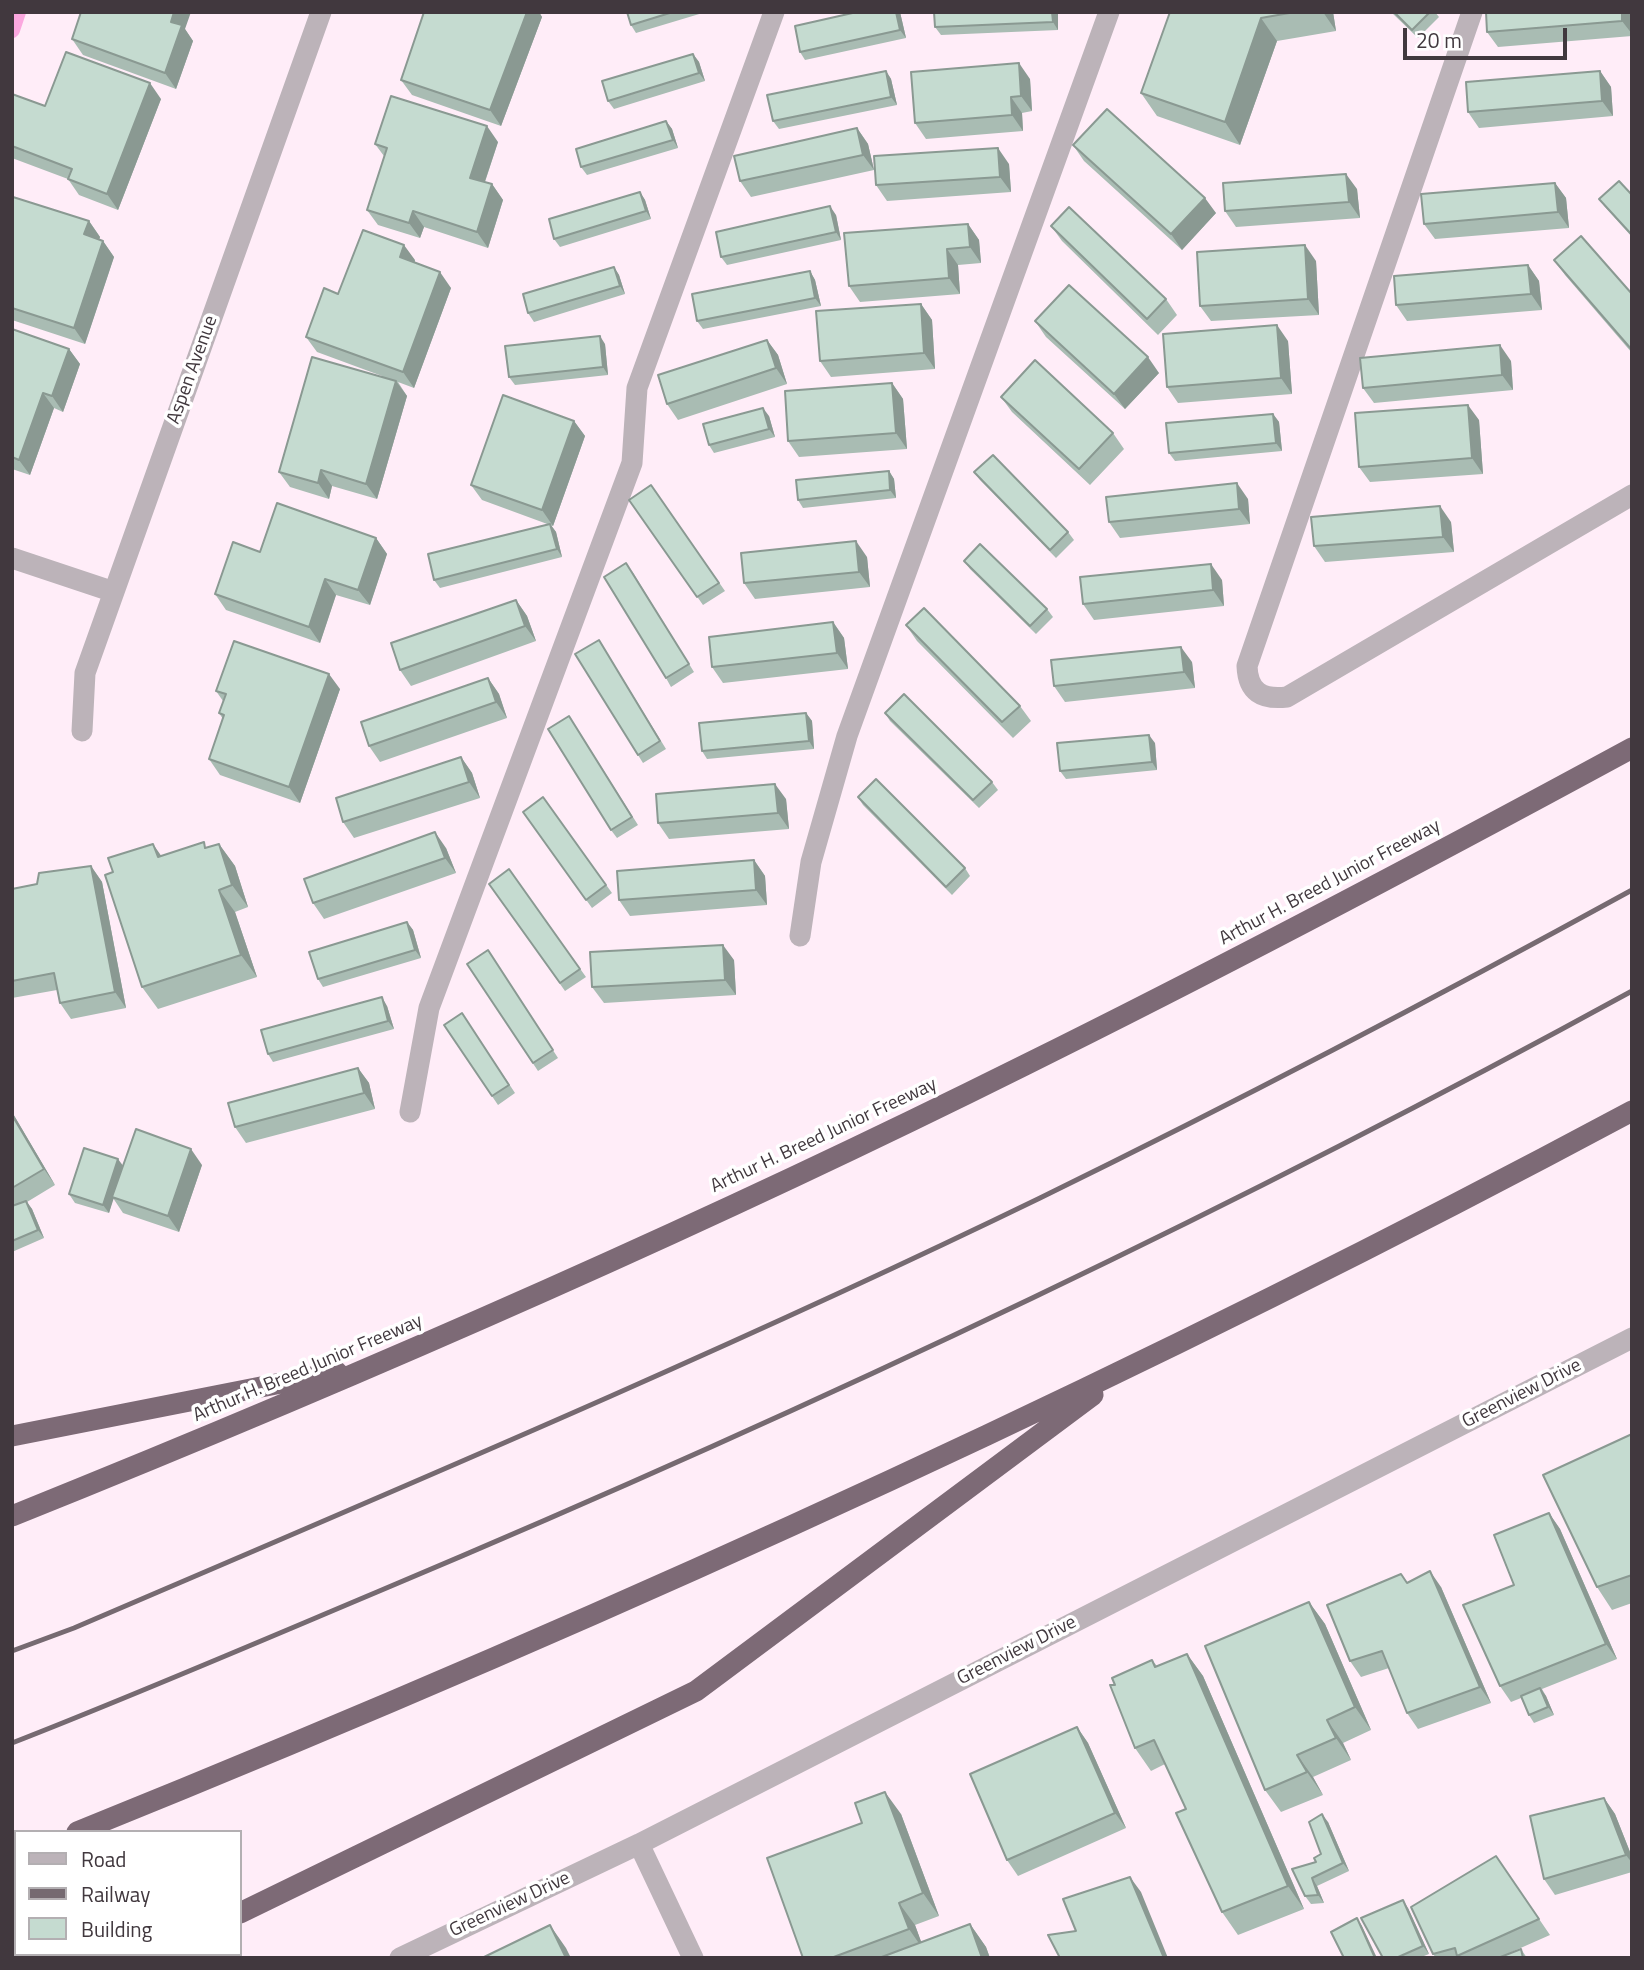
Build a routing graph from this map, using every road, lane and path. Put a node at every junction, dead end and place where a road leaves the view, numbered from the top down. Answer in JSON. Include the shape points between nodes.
{"nodes":[{"id":1,"x":321,"y":12,"type":"edge"},
{"id":2,"x":774,"y":12,"type":"edge"},
{"id":3,"x":1109,"y":12,"type":"edge"},
{"id":4,"x":1472,"y":12,"type":"edge"},
{"id":5,"x":1632,"y":495,"type":"edge"},
{"id":6,"x":12,"y":558,"type":"edge"},
{"id":7,"x":114,"y":592,"type":"junction"},
{"id":8,"x":82,"y":731,"type":"dead end"},
{"id":9,"x":1632,"y":748,"type":"edge"},
{"id":10,"x":800,"y":936,"type":"dead end"},
{"id":11,"x":1632,"y":1111,"type":"edge"},
{"id":12,"x":410,"y":1112,"type":"dead end"},
{"id":13,"x":1632,"y":1338,"type":"edge"},
{"id":14,"x":381,"y":1363,"type":"junction"},
{"id":15,"x":1131,"y":1366,"type":"junction"},
{"id":16,"x":12,"y":1436,"type":"edge"},
{"id":17,"x":12,"y":1516,"type":"edge"},
{"id":18,"x":82,"y":1830,"type":"edge"},
{"id":19,"x":639,"y":1844,"type":"junction"},
{"id":20,"x":242,"y":1912,"type":"edge"},
{"id":21,"x":400,"y":1958,"type":"edge"},
{"id":22,"x":693,"y":1958,"type":"edge"}],
"edges":[{"from":1,"to":7,"type":"street","name":"Aspen Avenue"},
{"from":2,"to":12,"type":"street","via":[[637,388],[632,463],[429,1008]]},
{"from":3,"to":10,"type":"street","via":[[847,736],[811,862]]},
{"from":4,"to":5,"type":"street","via":[[1326,430],[1247,666],[1248,681],[1256,694],[1271,699],[1287,697]]},
{"from":6,"to":7,"type":"street"},
{"from":7,"to":8,"type":"street","name":"Aspen Avenue","via":[[85,673]]},
{"from":9,"to":14,"type":"highway","name":"Arthur H. Breed Junior Freeway","via":[[1022,1067]]},
{"from":11,"to":15,"type":"highway"},
{"from":13,"to":19,"type":"street","name":"Greenview Drive"},
{"from":14,"to":16,"type":"highway"},
{"from":14,"to":17,"type":"highway","name":"Arthur H. Breed Junior Freeway"},
{"from":15,"to":18,"type":"highway","via":[[700,1569]]},
{"from":15,"to":20,"type":"highway","via":[[696,1691]]},
{"from":19,"to":21,"type":"street","name":"Greenview Drive"},
{"from":19,"to":22,"type":"street"}]}
